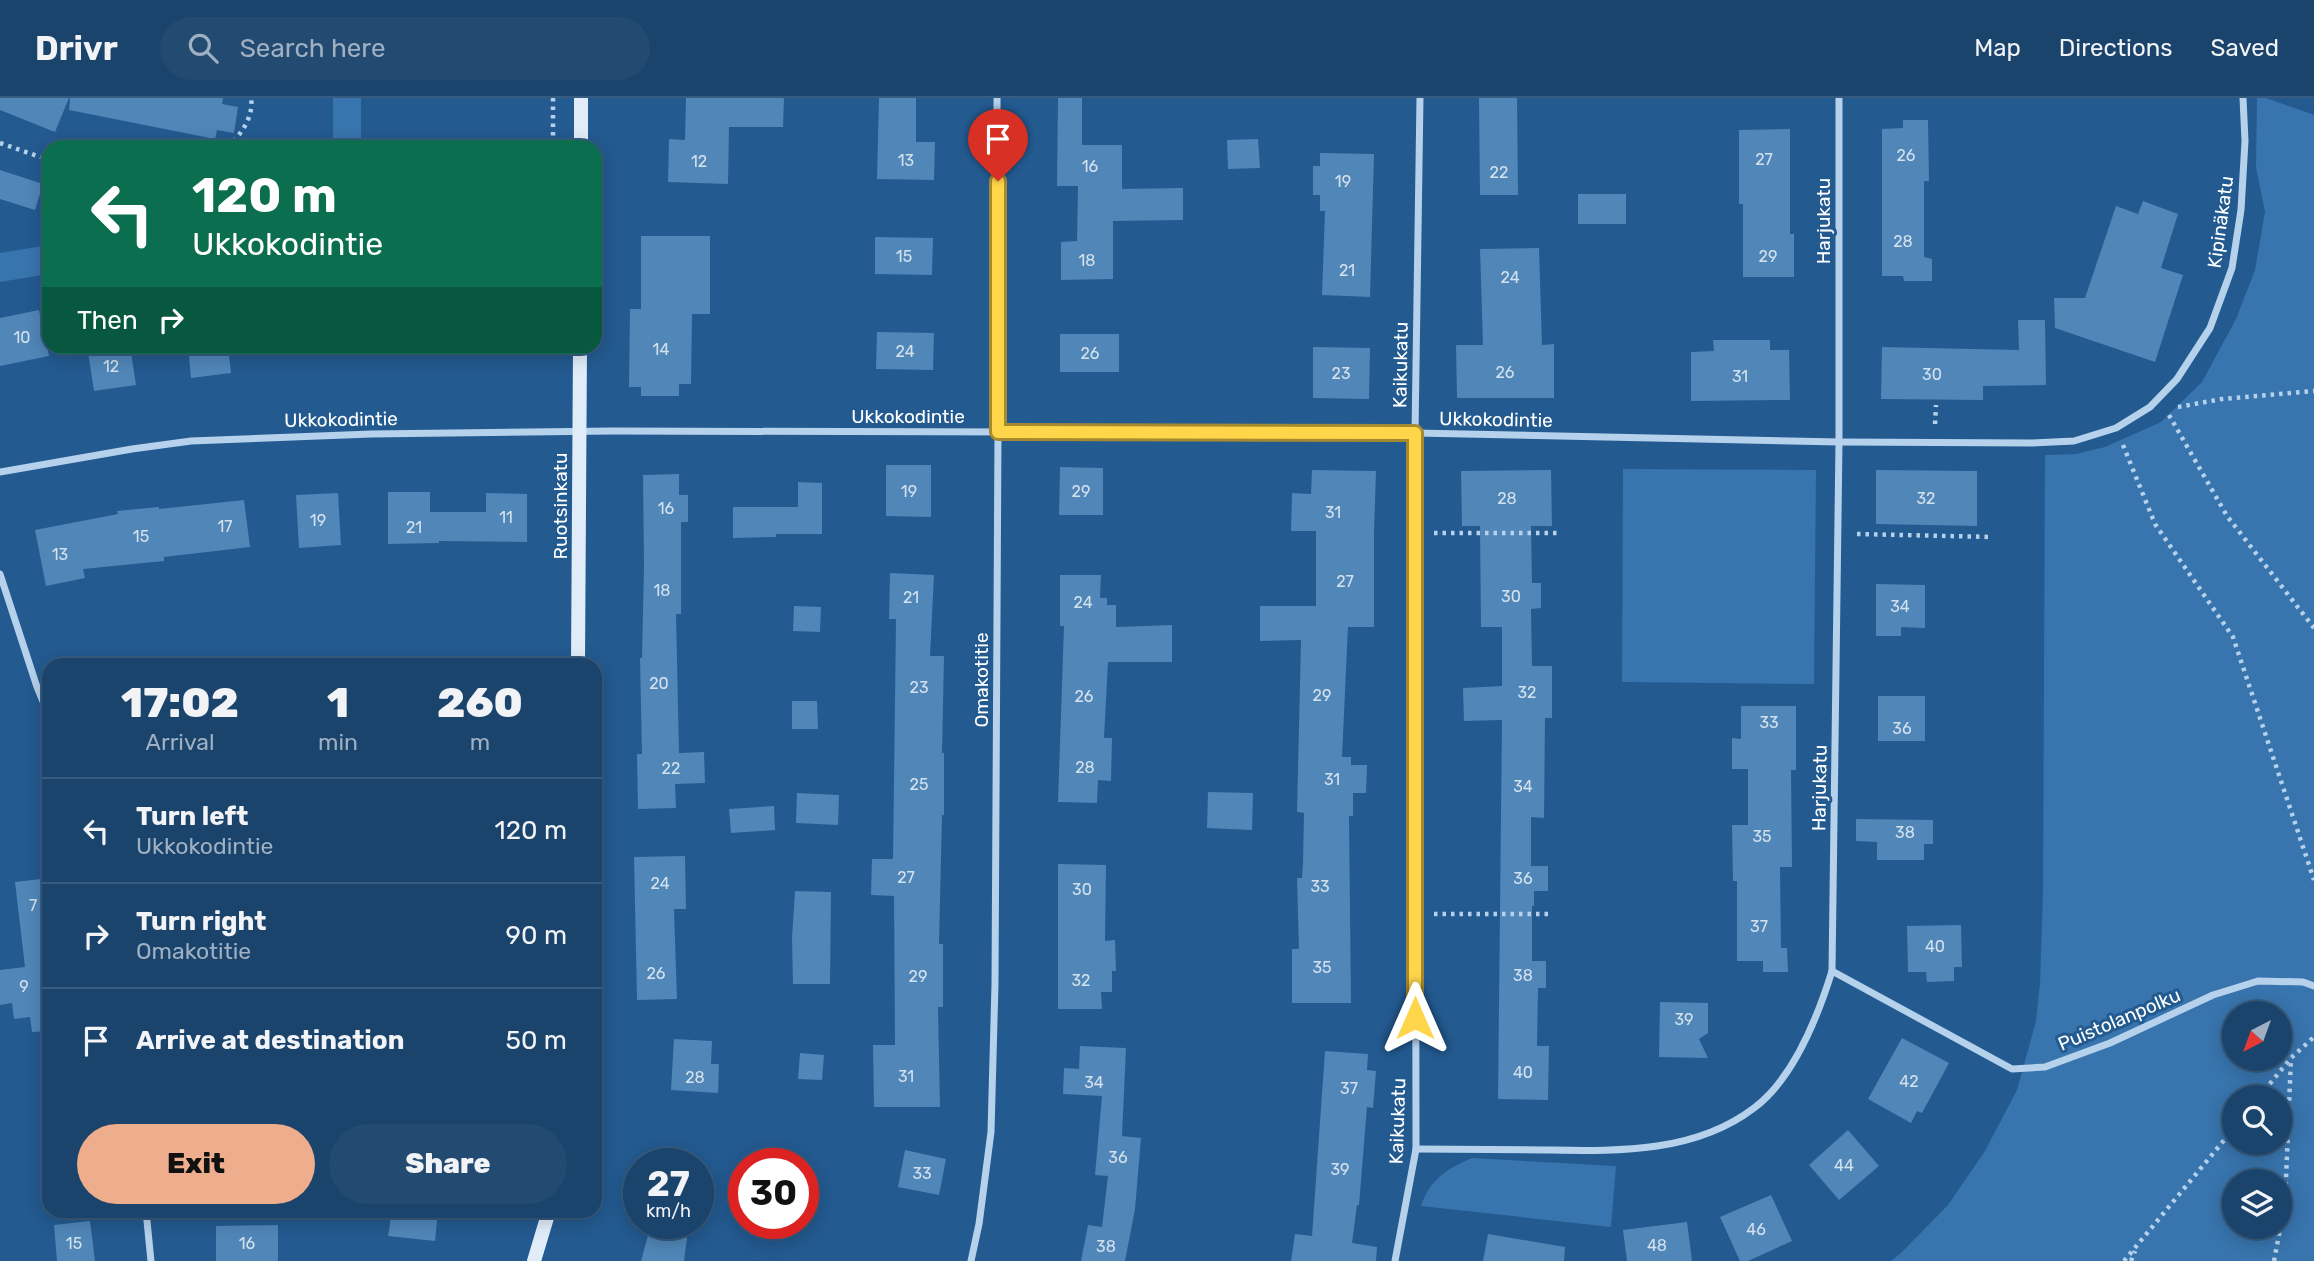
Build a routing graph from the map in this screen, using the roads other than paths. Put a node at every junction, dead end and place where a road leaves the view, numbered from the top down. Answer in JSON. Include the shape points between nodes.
{"nodes":[{"id":1,"x":581,"y":98,"type":"edge"},
{"id":2,"x":998,"y":98,"type":"edge"},
{"id":3,"x":1420,"y":98,"type":"edge"},
{"id":4,"x":1839,"y":98,"type":"edge"},
{"id":5,"x":2243,"y":98,"type":"edge"},
{"id":6,"x":581,"y":140,"type":"edge"},
{"id":7,"x":580,"y":354,"type":"edge"},
{"id":8,"x":2177,"y":379,"type":"joint"},
{"id":9,"x":580,"y":431,"type":"junction"},
{"id":10,"x":998,"y":432,"type":"junction"},
{"id":11,"x":1415,"y":433,"type":"junction"},
{"id":12,"x":1839,"y":442,"type":"junction"},
{"id":13,"x":0,"y":472,"type":"edge"},
{"id":14,"x":0,"y":574,"type":"edge"},
{"id":15,"x":578,"y":658,"type":"edge"},
{"id":16,"x":42,"y":699,"type":"edge"},
{"id":17,"x":1832,"y":971,"type":"junction"},
{"id":18,"x":2314,"y":986,"type":"edge"},
{"id":19,"x":1416,"y":1149,"type":"junction"},
{"id":20,"x":147,"y":1218,"type":"edge"},
{"id":21,"x":547,"y":1218,"type":"edge"},
{"id":22,"x":151,"y":1261,"type":"edge"},
{"id":23,"x":534,"y":1261,"type":"edge"},
{"id":24,"x":971,"y":1261,"type":"edge"},
{"id":25,"x":1395,"y":1261,"type":"edge"}],
"edges":[{"from":1,"to":6,"type":"street"},
{"from":2,"to":10,"type":"street","name":"Omakotitie"},
{"from":3,"to":11,"type":"street","name":"Kaikukatu"},
{"from":4,"to":12,"type":"street","name":"Harjukatu"},
{"from":5,"to":8,"type":"street","name":"Kipinäkatu","via":[[2241,210],[2232,268],[2210,328]]},
{"from":7,"to":9,"type":"street","name":"Ruotsinkatu"},
{"from":8,"to":12,"type":"street","name":"Ukkokodintie","via":[[2150,407],[2116,428],[2074,441]]},
{"from":9,"to":10,"type":"street","name":"Ukkokodintie"},
{"from":9,"to":13,"type":"street","name":"Ukkokodintie","via":[[191,441]]},
{"from":9,"to":15,"type":"street","name":"Ruotsinkatu"},
{"from":10,"to":11,"type":"street","name":"Ukkokodintie"},
{"from":10,"to":24,"type":"street","name":"Omakotitie","via":[[991,1118]]},
{"from":11,"to":12,"type":"street","name":"Ukkokodintie"},
{"from":11,"to":19,"type":"street","name":"Kaikukatu"},
{"from":12,"to":17,"type":"street","name":"Harjukatu"},
{"from":14,"to":16,"type":"street"},
{"from":17,"to":18,"type":"street","name":"Puistolanpolku","via":[[2012,1069],[2045,1067],[2213,995],[2258,981]]},
{"from":17,"to":19,"type":"street","name":"Harjukatu","via":[[1819,1011],[1777,1085],[1756,1107],[1730,1124],[1674,1144],[1616,1151]]},
{"from":19,"to":25,"type":"street","name":"Kaikukatu"},
{"from":20,"to":22,"type":"street"},
{"from":21,"to":23,"type":"street"}]}
